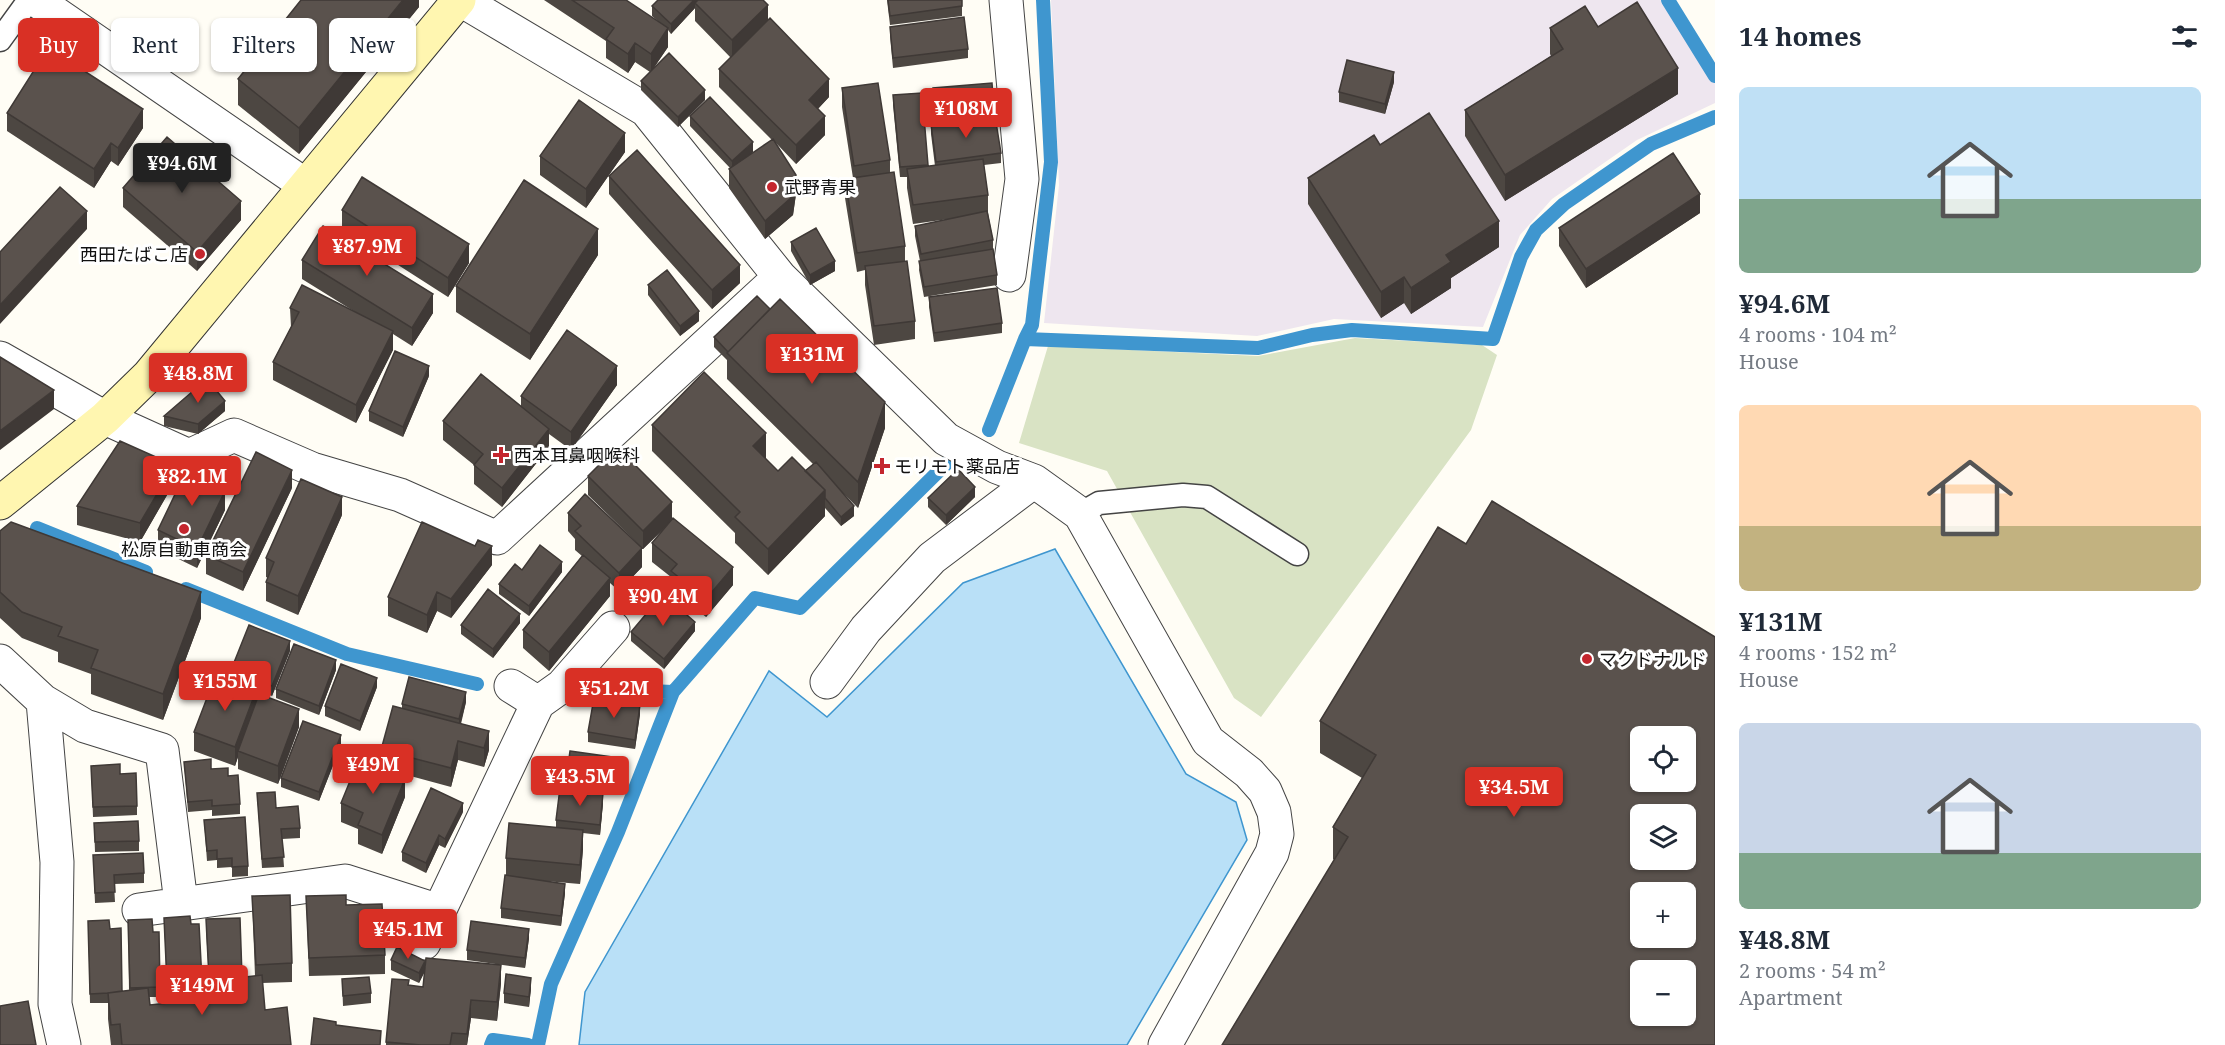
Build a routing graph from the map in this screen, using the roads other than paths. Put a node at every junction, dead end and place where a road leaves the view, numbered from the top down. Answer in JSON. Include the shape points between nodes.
{"nodes":[{"id":1,"x":29,"y":0,"type":"edge"},
{"id":2,"x":36,"y":0,"type":"edge"},
{"id":3,"x":460,"y":0,"type":"edge"},
{"id":4,"x":1006,"y":0,"type":"edge"},
{"id":5,"x":0,"y":40,"type":"edge"},
{"id":6,"x":305,"y":185,"type":"junction"},
{"id":7,"x":1009,"y":275,"type":"dead end"},
{"id":8,"x":780,"y":277,"type":"junction"},
{"id":9,"x":0,"y":358,"type":"edge"},
{"id":10,"x":105,"y":418,"type":"junction"},
{"id":11,"x":1034,"y":481,"type":"junction"},
{"id":12,"x":0,"y":503,"type":"edge"},
{"id":13,"x":1080,"y":514,"type":"junction"},
{"id":14,"x":1297,"y":554,"type":"dead end"},
{"id":15,"x":613,"y":628,"type":"dead end"},
{"id":16,"x":0,"y":662,"type":"edge"},
{"id":17,"x":827,"y":682,"type":"dead end"},
{"id":18,"x":511,"y":686,"type":"dead end"},
{"id":19,"x":43,"y":701,"type":"junction"},
{"id":20,"x":538,"y":703,"type":"junction"},
{"id":21,"x":181,"y":903,"type":"junction"},
{"id":22,"x":139,"y":910,"type":"dead end"},
{"id":23,"x":439,"y":911,"type":"junction"},
{"id":24,"x":424,"y":943,"type":"dead end"},
{"id":25,"x":64,"y":1045,"type":"edge"},
{"id":26,"x":1165,"y":1045,"type":"edge"}],
"edges":[{"from":1,"to":5,"type":"lane"},
{"from":2,"to":6,"type":"street"},
{"from":3,"to":6,"type":"street"},
{"from":3,"to":8,"type":"street","via":[[646,110]]},
{"from":4,"to":7,"type":"street","via":[[1022,179]]},
{"from":6,"to":10,"type":"street","via":[[149,375]]},
{"from":8,"to":10,"type":"street","via":[[497,538],[400,495],[312,469],[234,435],[189,456]]},
{"from":8,"to":11,"type":"street","via":[[946,439]]},
{"from":9,"to":10,"type":"street"},
{"from":10,"to":12,"type":"street"},
{"from":11,"to":13,"type":"street"},
{"from":11,"to":17,"type":"street","via":[[932,558],[866,629]]},
{"from":13,"to":14,"type":"lane","via":[[1099,502],[1183,495],[1207,497]]},
{"from":13,"to":26,"type":"street","via":[[1208,741],[1249,773],[1265,791],[1274,812],[1277,834],[1272,853]]},
{"from":15,"to":20,"type":"street","via":[[562,686]]},
{"from":16,"to":19,"type":"street"},
{"from":18,"to":20,"type":"street"},
{"from":19,"to":21,"type":"street","via":[[85,726],[162,750]]},
{"from":19,"to":25,"type":"street","via":[[57,862],[54,1004]]},
{"from":20,"to":23,"type":"street"},
{"from":21,"to":22,"type":"street"},
{"from":21,"to":23,"type":"street","via":[[345,881]]},
{"from":23,"to":24,"type":"street"}]}
